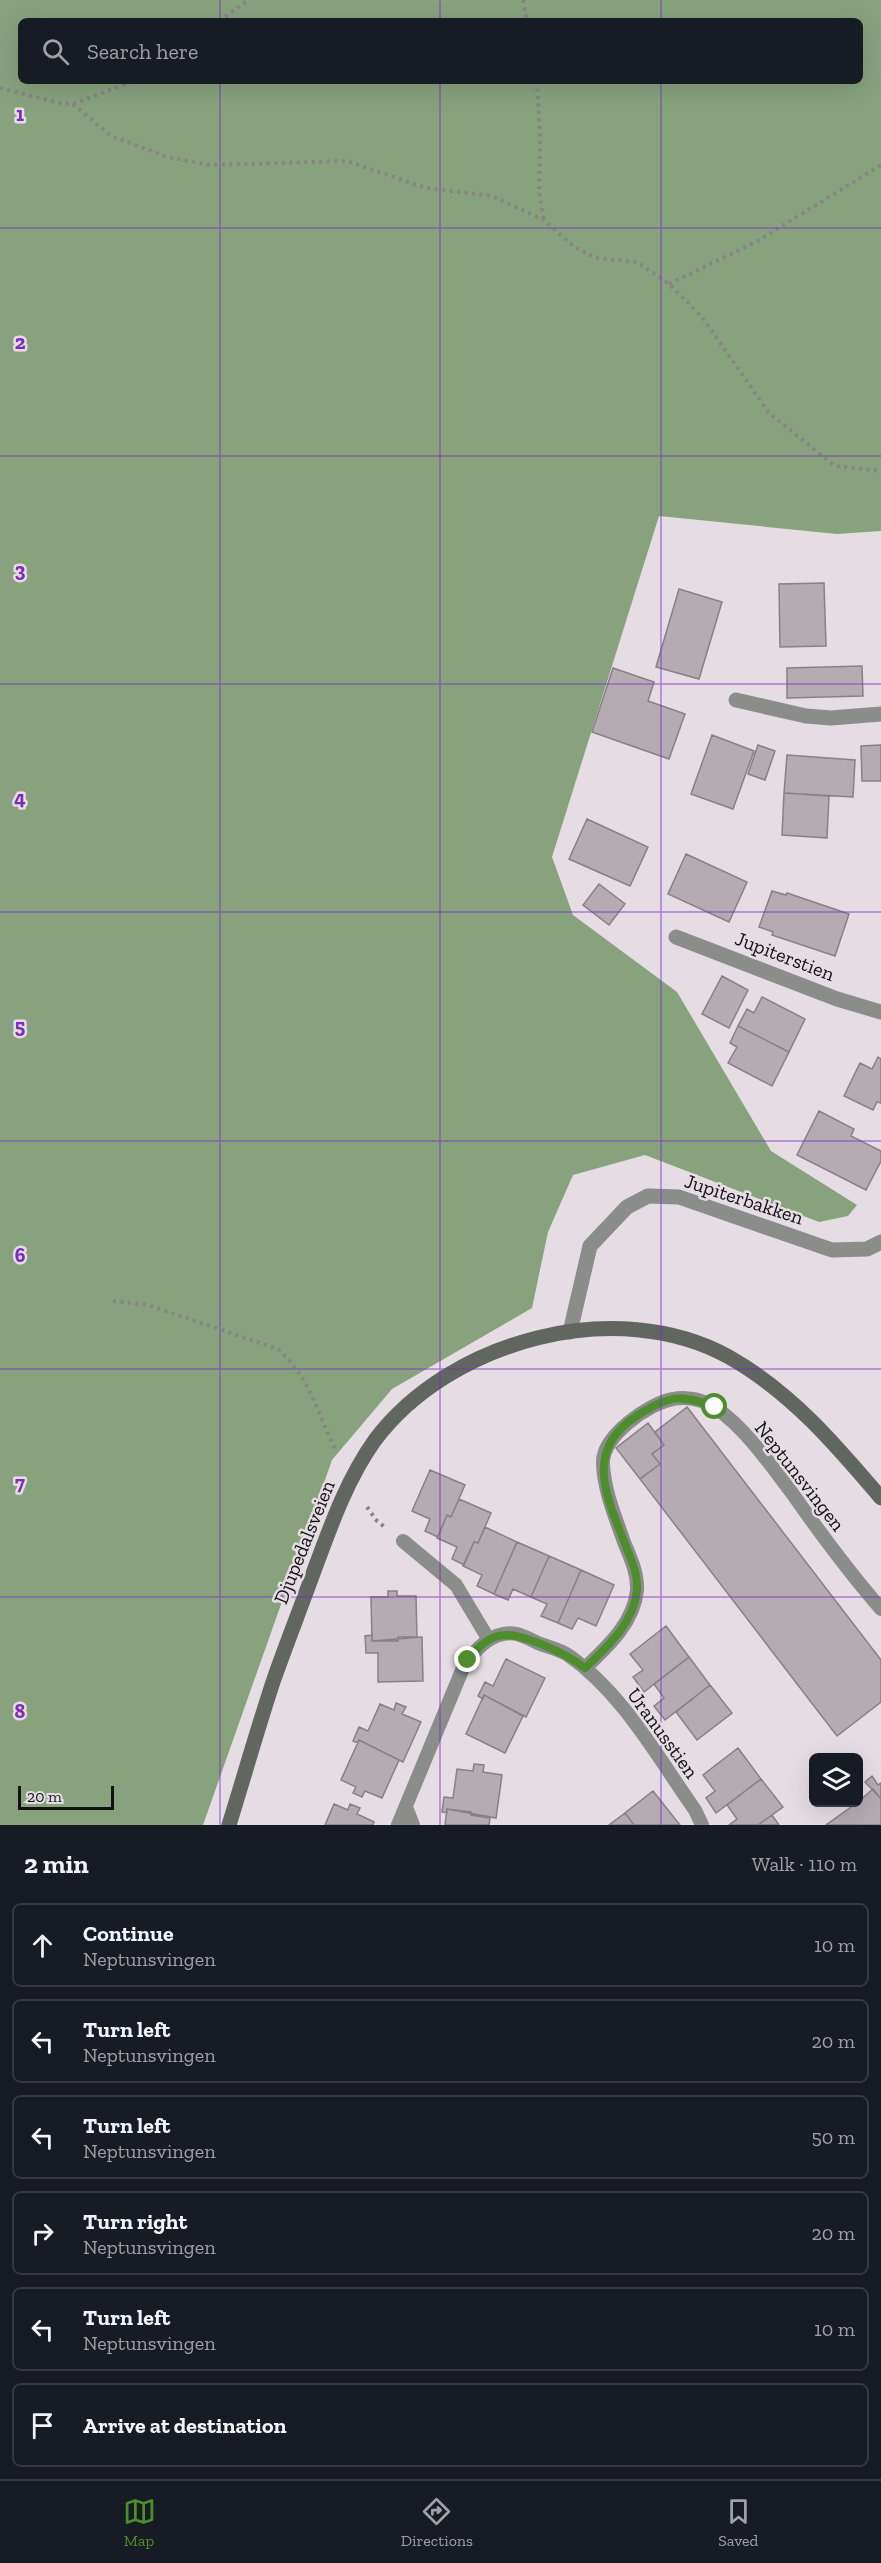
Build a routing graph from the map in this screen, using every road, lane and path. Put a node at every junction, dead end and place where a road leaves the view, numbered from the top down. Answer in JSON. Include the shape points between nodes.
{"nodes":[{"id":1,"x":248,"y":0,"type":"edge"},
{"id":2,"x":523,"y":0,"type":"edge"},
{"id":3,"x":223,"y":18,"type":"edge"},
{"id":4,"x":526,"y":18,"type":"edge"},
{"id":5,"x":126,"y":84,"type":"edge"},
{"id":6,"x":537,"y":84,"type":"edge"},
{"id":7,"x":0,"y":88,"type":"edge"},
{"id":8,"x":73,"y":104,"type":"junction"},
{"id":9,"x":881,"y":165,"type":"edge"},
{"id":10,"x":544,"y":220,"type":"junction"},
{"id":11,"x":669,"y":284,"type":"junction"},
{"id":12,"x":881,"y":471,"type":"edge"},
{"id":13,"x":736,"y":700,"type":"dead end"},
{"id":14,"x":881,"y":714,"type":"edge"},
{"id":15,"x":676,"y":937,"type":"dead end"},
{"id":16,"x":881,"y":1012,"type":"edge"},
{"id":17,"x":881,"y":1242,"type":"edge"},
{"id":18,"x":113,"y":1301,"type":"dead end"},
{"id":19,"x":570,"y":1332,"type":"junction"},
{"id":20,"x":334,"y":1449,"type":"dead end"},
{"id":21,"x":881,"y":1498,"type":"edge"},
{"id":22,"x":403,"y":1541,"type":"dead end"},
{"id":23,"x":881,"y":1609,"type":"edge"},
{"id":24,"x":489,"y":1640,"type":"junction"},
{"id":25,"x":585,"y":1668,"type":"junction"},
{"id":26,"x":406,"y":1807,"type":"junction"},
{"id":27,"x":229,"y":1825,"type":"edge"},
{"id":28,"x":398,"y":1825,"type":"edge"},
{"id":29,"x":413,"y":1825,"type":"edge"},
{"id":30,"x":702,"y":1825,"type":"edge"}],
"edges":[{"from":1,"to":3,"type":"path"},
{"from":2,"to":4,"type":"path"},
{"from":5,"to":8,"type":"path"},
{"from":6,"to":10,"type":"path","via":[[539,192]]},
{"from":7,"to":8,"type":"path"},
{"from":8,"to":10,"type":"path","via":[[111,136],[168,157],[210,165],[347,160],[426,188],[492,196]]},
{"from":9,"to":11,"type":"path","via":[[756,242]]},
{"from":10,"to":11,"type":"path","via":[[588,254],[637,262]]},
{"from":11,"to":12,"type":"path","via":[[702,317],[770,414],[835,466]]},
{"from":13,"to":14,"type":"street","via":[[806,716]]},
{"from":15,"to":16,"type":"street","name":"Jupiterstien"},
{"from":17,"to":19,"type":"street","name":"Jupiterbakken","via":[[867,1249],[832,1250],[679,1197],[648,1196],[627,1207],[590,1246]]},
{"from":18,"to":20,"type":"path","via":[[148,1305],[278,1349],[305,1379]]},
{"from":19,"to":21,"type":"street","name":"Djupedalsveien","via":[[655,1332],[677,1336],[728,1356],[799,1407]]},
{"from":19,"to":27,"type":"street","name":"Djupedalsveien","via":[[516,1342],[445,1376],[410,1404],[375,1441],[339,1504],[274,1680]]},
{"from":22,"to":24,"type":"lane","via":[[456,1585]]},
{"from":23,"to":25,"type":"lane","name":"Neptunsvingen","via":[[757,1447],[715,1407],[689,1397],[671,1399],[629,1421],[609,1443],[603,1460],[605,1482],[635,1570],[637,1590],[623,1627]]},
{"from":24,"to":25,"type":"lane","via":[[517,1634],[566,1653]]},
{"from":24,"to":26,"type":"lane","via":[[476,1649],[463,1668]]},
{"from":25,"to":30,"type":"lane","name":"Uranusstien","via":[[634,1724]]},
{"from":26,"to":28,"type":"lane"},
{"from":26,"to":29,"type":"lane"}]}
